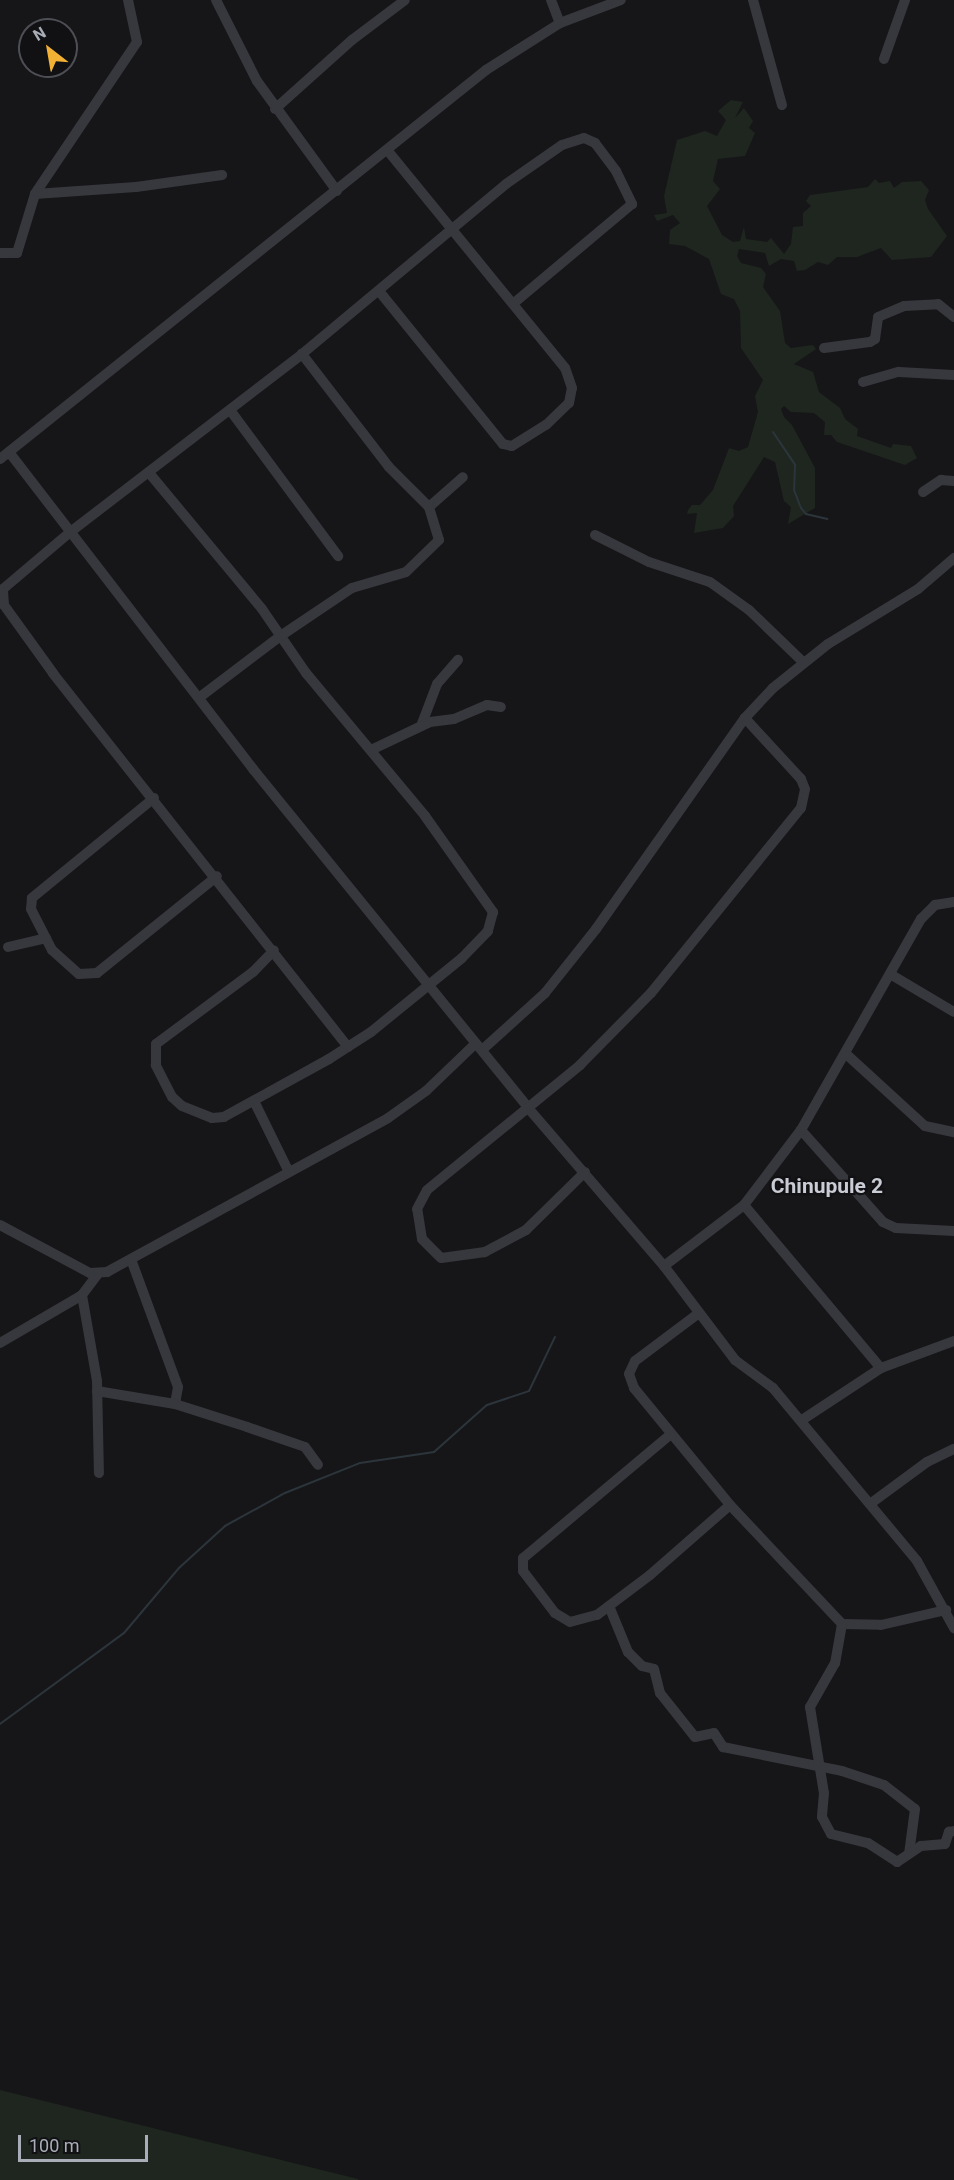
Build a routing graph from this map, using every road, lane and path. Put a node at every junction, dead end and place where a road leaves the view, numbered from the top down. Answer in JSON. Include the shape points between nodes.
{"nodes":[{"id":1,"x":128,"y":0,"type":"edge"},
{"id":2,"x":216,"y":0,"type":"edge"},
{"id":3,"x":405,"y":0,"type":"edge"},
{"id":4,"x":550,"y":0,"type":"edge"},
{"id":5,"x":621,"y":0,"type":"edge"},
{"id":6,"x":753,"y":0,"type":"edge"},
{"id":7,"x":905,"y":0,"type":"edge"},
{"id":8,"x":560,"y":22,"type":"junction"},
{"id":9,"x":884,"y":59,"type":"dead end"},
{"id":10,"x":782,"y":105,"type":"dead end"},
{"id":11,"x":275,"y":109,"type":"junction"},
{"id":12,"x":389,"y":152,"type":"junction"},
{"id":13,"x":222,"y":175,"type":"dead end"},
{"id":14,"x":337,"y":191,"type":"junction"},
{"id":15,"x":35,"y":194,"type":"junction"},
{"id":16,"x":452,"y":230,"type":"junction"},
{"id":17,"x":0,"y":253,"type":"edge"},
{"id":18,"x":379,"y":291,"type":"junction"},
{"id":19,"x":514,"y":303,"type":"junction"},
{"id":20,"x":954,"y":317,"type":"edge"},
{"id":21,"x":824,"y":348,"type":"dead end"},
{"id":22,"x":302,"y":354,"type":"junction"},
{"id":23,"x":954,"y":375,"type":"edge"},
{"id":24,"x":863,"y":382,"type":"dead end"},
{"id":25,"x":230,"y":410,"type":"junction"},
{"id":26,"x":5,"y":455,"type":"edge"},
{"id":27,"x":150,"y":474,"type":"junction"},
{"id":28,"x":463,"y":477,"type":"dead end"},
{"id":29,"x":954,"y":481,"type":"edge"},
{"id":30,"x":923,"y":492,"type":"dead end"},
{"id":31,"x":429,"y":507,"type":"junction"},
{"id":32,"x":69,"y":533,"type":"junction"},
{"id":33,"x":595,"y":536,"type":"dead end"},
{"id":34,"x":338,"y":556,"type":"dead end"},
{"id":35,"x":954,"y":558,"type":"edge"},
{"id":36,"x":279,"y":637,"type":"junction"},
{"id":37,"x":458,"y":660,"type":"dead end"},
{"id":38,"x":803,"y":662,"type":"junction"},
{"id":39,"x":200,"y":697,"type":"junction"},
{"id":40,"x":501,"y":707,"type":"dead end"},
{"id":41,"x":745,"y":718,"type":"junction"},
{"id":42,"x":421,"y":726,"type":"junction"},
{"id":43,"x":371,"y":750,"type":"junction"},
{"id":44,"x":154,"y":798,"type":"junction"},
{"id":45,"x":217,"y":876,"type":"junction"},
{"id":46,"x":954,"y":902,"type":"edge"},
{"id":47,"x":46,"y":938,"type":"junction"},
{"id":48,"x":8,"y":947,"type":"dead end"},
{"id":49,"x":274,"y":950,"type":"junction"},
{"id":50,"x":890,"y":974,"type":"junction"},
{"id":51,"x":430,"y":985,"type":"junction"},
{"id":52,"x":954,"y":1012,"type":"edge"},
{"id":53,"x":348,"y":1047,"type":"junction"},
{"id":54,"x":479,"y":1047,"type":"junction"},
{"id":55,"x":845,"y":1053,"type":"junction"},
{"id":56,"x":254,"y":1101,"type":"junction"},
{"id":57,"x":529,"y":1109,"type":"junction"},
{"id":58,"x":801,"y":1130,"type":"junction"},
{"id":59,"x":954,"y":1132,"type":"edge"},
{"id":60,"x":290,"y":1172,"type":"junction"},
{"id":61,"x":585,"y":1172,"type":"junction"},
{"id":62,"x":744,"y":1205,"type":"junction"},
{"id":63,"x":0,"y":1225,"type":"edge"},
{"id":64,"x":954,"y":1230,"type":"edge"},
{"id":65,"x":132,"y":1262,"type":"junction"},
{"id":66,"x":664,"y":1266,"type":"junction"},
{"id":67,"x":98,"y":1274,"type":"junction"},
{"id":68,"x":82,"y":1295,"type":"junction"},
{"id":69,"x":699,"y":1313,"type":"junction"},
{"id":70,"x":954,"y":1341,"type":"edge"},
{"id":71,"x":0,"y":1343,"type":"edge"},
{"id":72,"x":881,"y":1368,"type":"junction"},
{"id":73,"x":97,"y":1391,"type":"junction"},
{"id":74,"x":175,"y":1404,"type":"junction"},
{"id":75,"x":802,"y":1420,"type":"junction"},
{"id":76,"x":671,"y":1434,"type":"junction"},
{"id":77,"x":954,"y":1449,"type":"edge"},
{"id":78,"x":318,"y":1465,"type":"dead end"},
{"id":79,"x":99,"y":1473,"type":"dead end"},
{"id":80,"x":870,"y":1504,"type":"junction"},
{"id":81,"x":730,"y":1505,"type":"junction"},
{"id":82,"x":609,"y":1606,"type":"junction"},
{"id":83,"x":946,"y":1610,"type":"junction"},
{"id":84,"x":842,"y":1624,"type":"junction"},
{"id":85,"x":954,"y":1628,"type":"edge"},
{"id":86,"x":819,"y":1768,"type":"junction"},
{"id":87,"x":954,"y":1831,"type":"edge"},
{"id":88,"x":909,"y":1854,"type":"junction"}],
"edges":[{"from":1,"to":15,"type":"street","via":[[137,42]]},
{"from":2,"to":11,"type":"street"},
{"from":3,"to":11,"type":"street","via":[[352,40]]},
{"from":4,"to":8,"type":"street"},
{"from":5,"to":8,"type":"street"},
{"from":6,"to":10,"type":"street"},
{"from":7,"to":9,"type":"street"},
{"from":8,"to":12,"type":"street","via":[[486,70]]},
{"from":11,"to":14,"type":"street"},
{"from":12,"to":14,"type":"street"},
{"from":12,"to":16,"type":"street"},
{"from":13,"to":15,"type":"street","via":[[135,187]]},
{"from":14,"to":26,"type":"street"},
{"from":15,"to":17,"type":"street","via":[[17,253]]},
{"from":16,"to":18,"type":"street"},
{"from":16,"to":19,"type":"street"},
{"from":16,"to":19,"type":"street","via":[[506,184],[562,145],[584,138],[595,143],[626,187],[632,204]]},
{"from":18,"to":19,"type":"street","via":[[498,440],[512,446],[563,411],[572,394],[565,368]]},
{"from":18,"to":22,"type":"street"},
{"from":20,"to":21,"type":"street","via":[[938,304],[904,306],[878,317],[875,339],[870,342]]},
{"from":22,"to":25,"type":"street"},
{"from":22,"to":31,"type":"street","via":[[389,466]]},
{"from":23,"to":24,"type":"street","via":[[899,372]]},
{"from":25,"to":27,"type":"street"},
{"from":25,"to":34,"type":"street"},
{"from":26,"to":32,"type":"street","via":[[62,517]]},
{"from":27,"to":32,"type":"street"},
{"from":27,"to":36,"type":"street","via":[[262,609]]},
{"from":28,"to":31,"type":"street"},
{"from":29,"to":30,"type":"street","via":[[940,480]]},
{"from":31,"to":36,"type":"street","via":[[439,540],[406,572],[352,588]]},
{"from":32,"to":39,"type":"street"},
{"from":32,"to":44,"type":"street","via":[[8,583],[2,596],[4,605]]},
{"from":33,"to":38,"type":"street","via":[[649,562],[710,582],[749,610]]},
{"from":35,"to":38,"type":"street","via":[[918,589]]},
{"from":36,"to":39,"type":"street"},
{"from":36,"to":43,"type":"street"},
{"from":37,"to":42,"type":"street","via":[[437,684]]},
{"from":38,"to":41,"type":"street"},
{"from":39,"to":51,"type":"street","via":[[253,769]]},
{"from":40,"to":42,"type":"street","via":[[486,705],[454,720]]},
{"from":41,"to":54,"type":"street","via":[[596,929],[545,993]]},
{"from":41,"to":57,"type":"street","via":[[801,779],[805,789],[801,808],[651,993],[580,1065]]},
{"from":42,"to":43,"type":"street"},
{"from":43,"to":51,"type":"street","via":[[493,912],[488,932]]},
{"from":44,"to":45,"type":"street"},
{"from":44,"to":47,"type":"street","via":[[32,898],[31,909]]},
{"from":45,"to":47,"type":"street","via":[[97,973],[79,974],[69,968]]},
{"from":45,"to":49,"type":"street"},
{"from":46,"to":50,"type":"street","via":[[944,900],[927,912]]},
{"from":47,"to":48,"type":"street"},
{"from":49,"to":53,"type":"street"},
{"from":49,"to":56,"type":"street","via":[[232,988],[165,1035],[154,1049],[156,1065],[172,1097],[182,1106],[218,1119]]},
{"from":50,"to":52,"type":"street"},
{"from":50,"to":55,"type":"street"},
{"from":51,"to":53,"type":"street"},
{"from":51,"to":54,"type":"street"},
{"from":53,"to":56,"type":"street"},
{"from":54,"to":57,"type":"street"},
{"from":54,"to":60,"type":"street","via":[[398,1111]]},
{"from":55,"to":58,"type":"street"},
{"from":55,"to":59,"type":"street","via":[[925,1126]]},
{"from":56,"to":60,"type":"street"},
{"from":57,"to":61,"type":"street"},
{"from":57,"to":61,"type":"street","via":[[421,1198],[416,1218],[422,1239],[433,1252],[457,1258],[500,1246],[525,1230]]},
{"from":58,"to":62,"type":"street"},
{"from":58,"to":64,"type":"street","via":[[884,1222],[896,1228]]},
{"from":60,"to":65,"type":"street"},
{"from":61,"to":66,"type":"street"},
{"from":62,"to":66,"type":"street"},
{"from":62,"to":72,"type":"street"},
{"from":63,"to":67,"type":"street"},
{"from":65,"to":67,"type":"street"},
{"from":65,"to":74,"type":"street","via":[[178,1387]]},
{"from":66,"to":69,"type":"street"},
{"from":67,"to":68,"type":"street"},
{"from":68,"to":71,"type":"street"},
{"from":68,"to":73,"type":"street"},
{"from":69,"to":75,"type":"street","via":[[735,1360],[773,1388]]},
{"from":69,"to":76,"type":"street","via":[[631,1366],[634,1388]]},
{"from":70,"to":72,"type":"street"},
{"from":72,"to":75,"type":"street"},
{"from":73,"to":74,"type":"street"},
{"from":73,"to":79,"type":"street"},
{"from":74,"to":78,"type":"street","via":[[305,1447]]},
{"from":75,"to":80,"type":"street"},
{"from":76,"to":81,"type":"street"},
{"from":76,"to":82,"type":"street","via":[[539,1541],[521,1563],[541,1596],[562,1618],[580,1622]]},
{"from":77,"to":80,"type":"street","via":[[927,1462]]},
{"from":80,"to":83,"type":"street","via":[[917,1561]]},
{"from":81,"to":82,"type":"street"},
{"from":81,"to":84,"type":"street"},
{"from":82,"to":86,"type":"street","via":[[628,1652],[642,1666],[654,1669],[660,1693],[695,1737],[714,1733],[723,1747]]},
{"from":83,"to":84,"type":"street","via":[[881,1625]]},
{"from":83,"to":85,"type":"street"},
{"from":84,"to":86,"type":"street","via":[[835,1663],[810,1707]]},
{"from":86,"to":88,"type":"street","via":[[884,1785],[915,1809]]},
{"from":86,"to":88,"type":"street","via":[[824,1793],[822,1817],[831,1834],[868,1843],[897,1862]]},
{"from":87,"to":88,"type":"street","via":[[949,1832],[945,1844],[921,1846]]}]}
